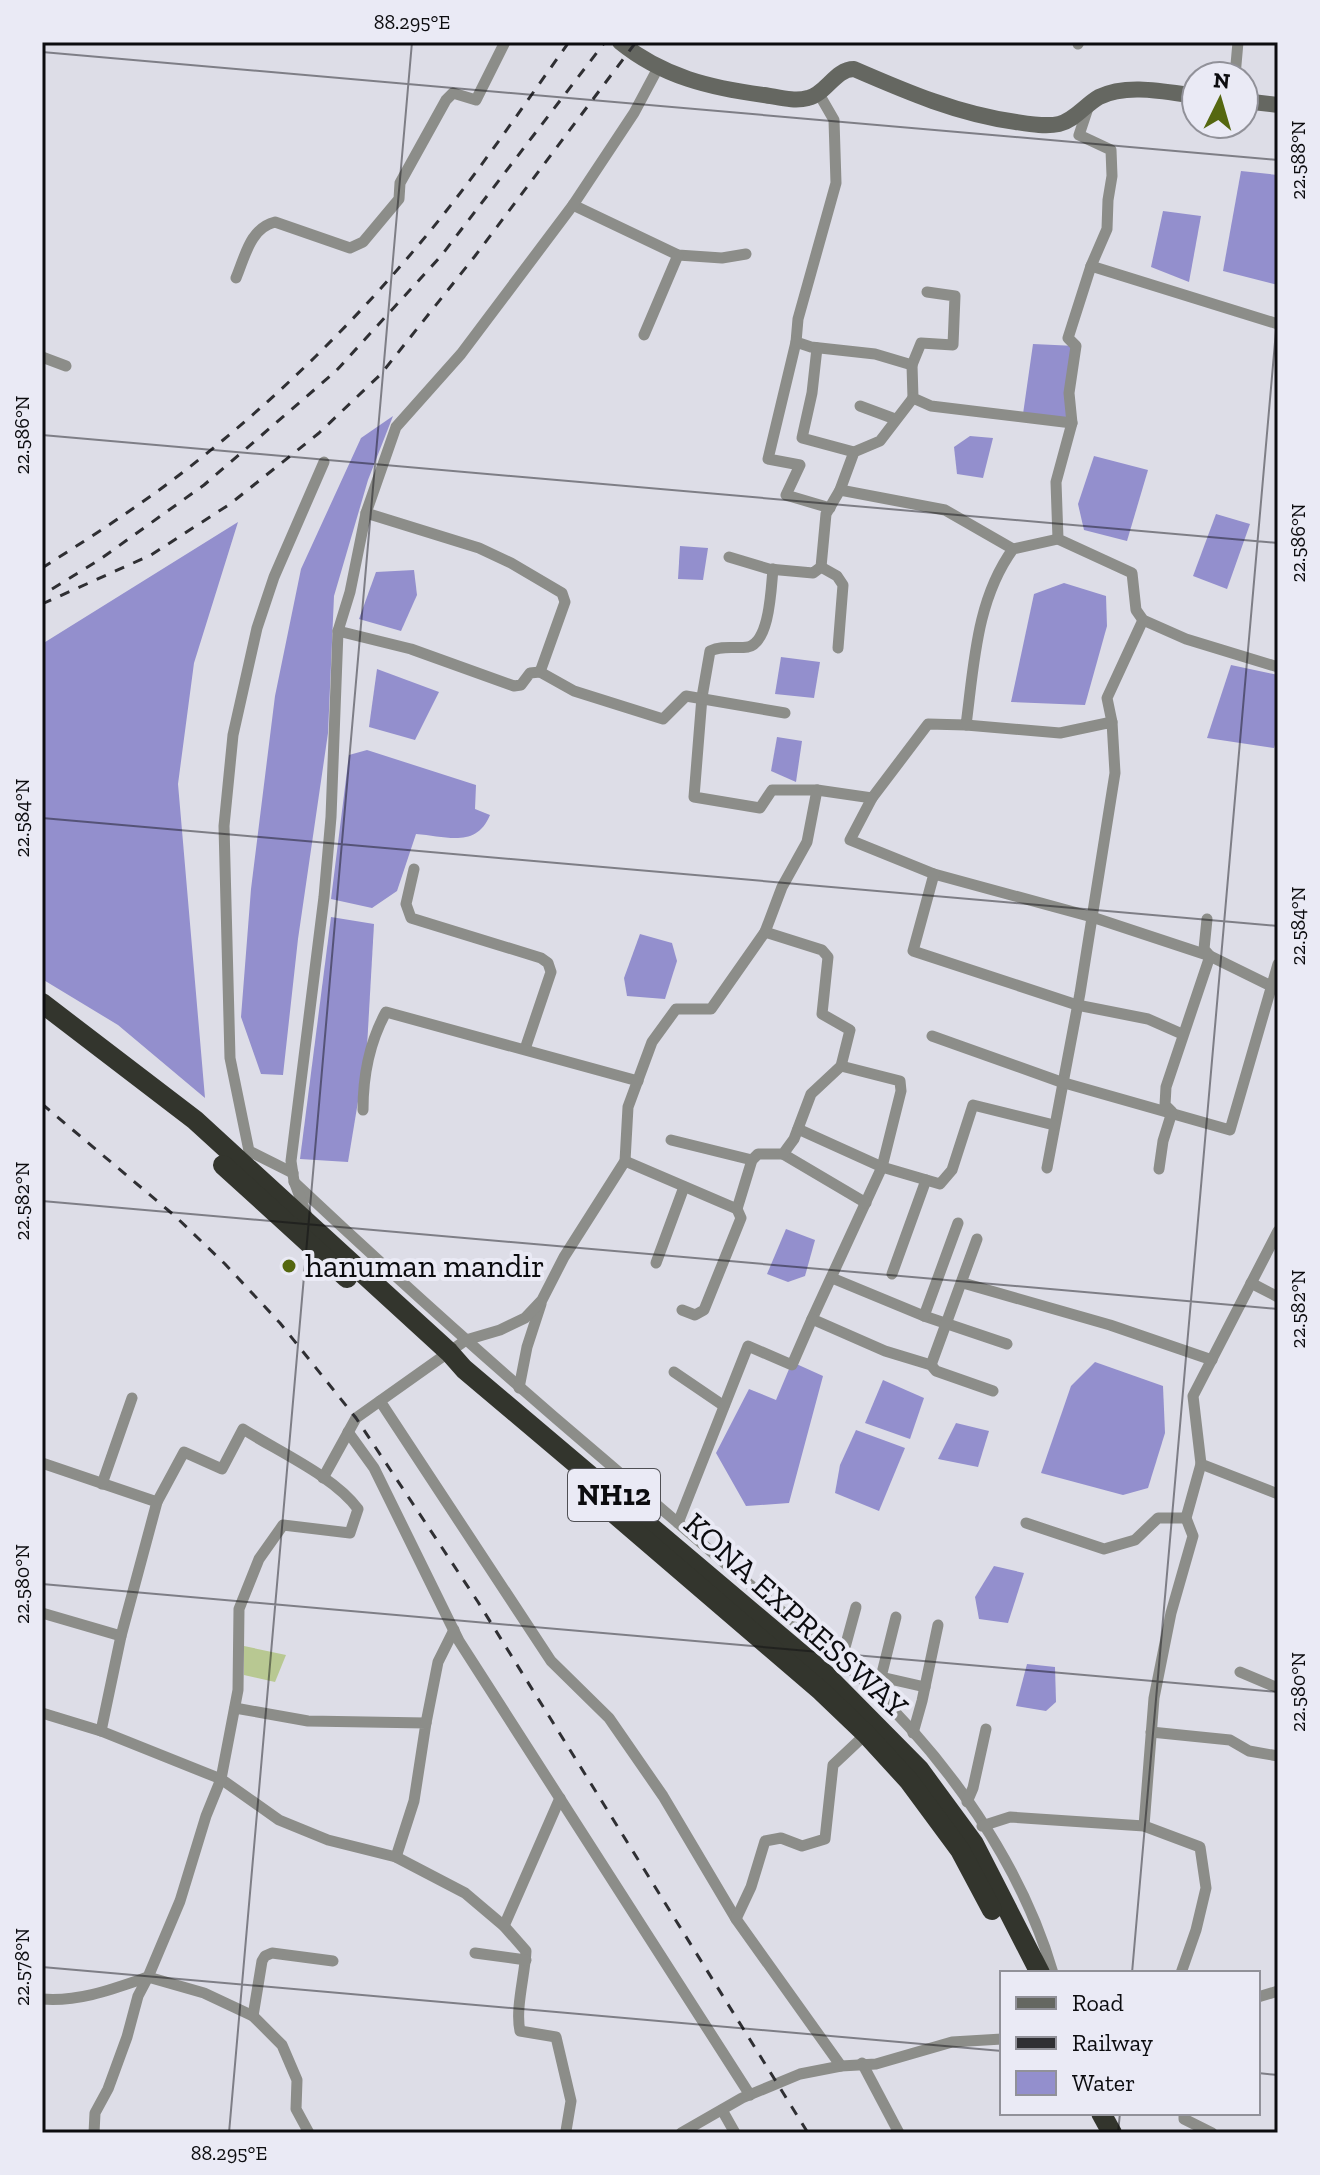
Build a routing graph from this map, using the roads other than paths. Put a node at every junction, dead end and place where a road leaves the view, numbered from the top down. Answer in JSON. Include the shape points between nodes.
{"nodes":[{"id":1,"x":505,"y":42,"type":"edge"},
{"id":2,"x":620,"y":42,"type":"edge"},
{"id":3,"x":658,"y":68,"type":"junction"},
{"id":4,"x":819,"y":94,"type":"junction"},
{"id":5,"x":1180,"y":95,"type":"edge"},
{"id":6,"x":1090,"y":103,"type":"junction"},
{"id":7,"x":573,"y":205,"type":"junction"},
{"id":8,"x":746,"y":254,"type":"dead end"},
{"id":9,"x":678,"y":255,"type":"junction"},
{"id":10,"x":1091,"y":266,"type":"junction"},
{"id":11,"x":236,"y":278,"type":"dead end"},
{"id":12,"x":927,"y":292,"type":"dead end"},
{"id":13,"x":1278,"y":324,"type":"edge"},
{"id":14,"x":644,"y":335,"type":"dead end"},
{"id":15,"x":796,"y":342,"type":"junction"},
{"id":16,"x":817,"y":348,"type":"junction"},
{"id":17,"x":42,"y":357,"type":"edge"},
{"id":18,"x":912,"y":365,"type":"junction"},
{"id":19,"x":66,"y":366,"type":"dead end"},
{"id":20,"x":913,"y":398,"type":"junction"},
{"id":21,"x":860,"y":406,"type":"dead end"},
{"id":22,"x":895,"y":419,"type":"junction"},
{"id":23,"x":1072,"y":423,"type":"junction"},
{"id":24,"x":854,"y":452,"type":"junction"},
{"id":25,"x":324,"y":462,"type":"dead end"},
{"id":26,"x":840,"y":490,"type":"junction"},
{"id":27,"x":830,"y":508,"type":"junction"},
{"id":28,"x":366,"y":513,"type":"junction"},
{"id":29,"x":1058,"y":539,"type":"junction"},
{"id":30,"x":1013,"y":549,"type":"junction"},
{"id":31,"x":729,"y":557,"type":"dead end"},
{"id":32,"x":821,"y":567,"type":"junction"},
{"id":33,"x":773,"y":569,"type":"junction"},
{"id":34,"x":1143,"y":620,"type":"junction"},
{"id":35,"x":338,"y":631,"type":"junction"},
{"id":36,"x":838,"y":648,"type":"dead end"},
{"id":37,"x":1278,"y":667,"type":"edge"},
{"id":38,"x":540,"y":672,"type":"junction"},
{"id":39,"x":702,"y":697,"type":"junction"},
{"id":40,"x":785,"y":713,"type":"dead end"},
{"id":41,"x":1112,"y":722,"type":"junction"},
{"id":42,"x":966,"y":725,"type":"junction"},
{"id":43,"x":817,"y":790,"type":"junction"},
{"id":44,"x":872,"y":798,"type":"junction"},
{"id":45,"x":414,"y":869,"type":"dead end"},
{"id":46,"x":934,"y":874,"type":"junction"},
{"id":47,"x":1092,"y":917,"type":"junction"},
{"id":48,"x":1207,"y":919,"type":"dead end"},
{"id":49,"x":765,"y":932,"type":"junction"},
{"id":50,"x":1210,"y":956,"type":"junction"},
{"id":51,"x":1278,"y":964,"type":"edge"},
{"id":52,"x":1271,"y":986,"type":"junction"},
{"id":53,"x":42,"y":1003,"type":"edge"},
{"id":54,"x":1077,"y":1005,"type":"junction"},
{"id":55,"x":1182,"y":1034,"type":"junction"},
{"id":56,"x":932,"y":1036,"type":"dead end"},
{"id":57,"x":525,"y":1049,"type":"junction"},
{"id":58,"x":841,"y":1066,"type":"junction"},
{"id":59,"x":126,"y":1067,"type":"junction"},
{"id":60,"x":638,"y":1081,"type":"junction"},
{"id":61,"x":1061,"y":1082,"type":"junction"},
{"id":62,"x":363,"y":1110,"type":"dead end"},
{"id":63,"x":1172,"y":1112,"type":"junction"},
{"id":64,"x":1054,"y":1125,"type":"junction"},
{"id":65,"x":798,"y":1129,"type":"junction"},
{"id":66,"x":671,"y":1140,"type":"dead end"},
{"id":67,"x":783,"y":1154,"type":"junction"},
{"id":68,"x":752,"y":1160,"type":"junction"},
{"id":69,"x":625,"y":1161,"type":"junction"},
{"id":70,"x":882,"y":1167,"type":"junction"},
{"id":71,"x":1047,"y":1168,"type":"dead end"},
{"id":72,"x":1159,"y":1169,"type":"dead end"},
{"id":73,"x":293,"y":1177,"type":"junction"},
{"id":74,"x":926,"y":1180,"type":"junction"},
{"id":75,"x":684,"y":1187,"type":"junction"},
{"id":76,"x":866,"y":1203,"type":"junction"},
{"id":77,"x":737,"y":1209,"type":"junction"},
{"id":78,"x":958,"y":1223,"type":"dead end"},
{"id":79,"x":312,"y":1226,"type":"junction"},
{"id":80,"x":1278,"y":1231,"type":"edge"},
{"id":81,"x":977,"y":1239,"type":"dead end"},
{"id":82,"x":656,"y":1263,"type":"dead end"},
{"id":83,"x":892,"y":1274,"type":"dead end"},
{"id":84,"x":832,"y":1278,"type":"junction"},
{"id":85,"x":963,"y":1283,"type":"junction"},
{"id":86,"x":1251,"y":1283,"type":"junction"},
{"id":87,"x":1278,"y":1297,"type":"edge"},
{"id":88,"x":542,"y":1300,"type":"junction"},
{"id":89,"x":682,"y":1310,"type":"dead end"},
{"id":90,"x":924,"y":1316,"type":"junction"},
{"id":91,"x":812,"y":1319,"type":"junction"},
{"id":92,"x":945,"y":1322,"type":"junction"},
{"id":93,"x":1007,"y":1344,"type":"dead end"},
{"id":94,"x":451,"y":1351,"type":"junction"},
{"id":95,"x":1212,"y":1360,"type":"junction"},
{"id":96,"x":931,"y":1365,"type":"junction"},
{"id":97,"x":674,"y":1372,"type":"dead end"},
{"id":98,"x":519,"y":1388,"type":"junction"},
{"id":99,"x":993,"y":1391,"type":"dead end"},
{"id":100,"x":132,"y":1398,"type":"dead end"},
{"id":101,"x":380,"y":1401,"type":"junction"},
{"id":102,"x":724,"y":1406,"type":"junction"},
{"id":103,"x":348,"y":1432,"type":"junction"},
{"id":104,"x":42,"y":1463,"type":"edge"},
{"id":105,"x":1201,"y":1464,"type":"junction"},
{"id":106,"x":323,"y":1478,"type":"junction"},
{"id":107,"x":102,"y":1484,"type":"junction"},
{"id":108,"x":1278,"y":1494,"type":"edge"},
{"id":109,"x":157,"y":1502,"type":"junction"},
{"id":110,"x":1186,"y":1518,"type":"junction"},
{"id":111,"x":678,"y":1523,"type":"junction"},
{"id":112,"x":1026,"y":1523,"type":"dead end"},
{"id":113,"x":856,"y":1607,"type":"dead end"},
{"id":114,"x":42,"y":1613,"type":"edge"},
{"id":115,"x":896,"y":1617,"type":"dead end"},
{"id":116,"x":938,"y":1625,"type":"dead end"},
{"id":117,"x":454,"y":1630,"type":"junction"},
{"id":118,"x":121,"y":1636,"type":"junction"},
{"id":119,"x":841,"y":1662,"type":"junction"},
{"id":120,"x":1240,"y":1672,"type":"dead end"},
{"id":121,"x":925,"y":1687,"type":"junction"},
{"id":122,"x":1278,"y":1688,"type":"edge"},
{"id":123,"x":235,"y":1708,"type":"junction"},
{"id":124,"x":42,"y":1713,"type":"edge"},
{"id":125,"x":426,"y":1723,"type":"junction"},
{"id":126,"x":986,"y":1729,"type":"dead end"},
{"id":127,"x":101,"y":1731,"type":"junction"},
{"id":128,"x":1151,"y":1732,"type":"junction"},
{"id":129,"x":913,"y":1733,"type":"junction"},
{"id":130,"x":866,"y":1734,"type":"junction"},
{"id":131,"x":1278,"y":1756,"type":"edge"},
{"id":132,"x":221,"y":1779,"type":"junction"},
{"id":133,"x":560,"y":1798,"type":"junction"},
{"id":134,"x":967,"y":1802,"type":"junction"},
{"id":135,"x":982,"y":1826,"type":"junction"},
{"id":136,"x":1144,"y":1826,"type":"junction"},
{"id":137,"x":396,"y":1857,"type":"junction"},
{"id":138,"x":736,"y":1919,"type":"junction"},
{"id":139,"x":504,"y":1926,"type":"junction"},
{"id":140,"x":475,"y":1953,"type":"dead end"},
{"id":141,"x":526,"y":1960,"type":"junction"},
{"id":142,"x":333,"y":1961,"type":"dead end"},
{"id":143,"x":1025,"y":1971,"type":"edge"},
{"id":144,"x":1039,"y":1971,"type":"edge"},
{"id":145,"x":1052,"y":1971,"type":"edge"},
{"id":146,"x":1182,"y":1971,"type":"edge"},
{"id":147,"x":148,"y":1977,"type":"junction"},
{"id":148,"x":42,"y":1999,"type":"edge"},
{"id":149,"x":253,"y":2016,"type":"junction"},
{"id":150,"x":1000,"y":2039,"type":"edge"},
{"id":151,"x":862,"y":2063,"type":"junction"},
{"id":152,"x":841,"y":2066,"type":"junction"},
{"id":153,"x":750,"y":2095,"type":"junction"},
{"id":154,"x":722,"y":2110,"type":"junction"},
{"id":155,"x":1102,"y":2115,"type":"edge"},
{"id":156,"x":1115,"y":2115,"type":"edge"},
{"id":157,"x":1184,"y":2115,"type":"edge"},
{"id":158,"x":568,"y":2132,"type":"edge"},
{"id":159,"x":94,"y":2133,"type":"edge"},
{"id":160,"x":309,"y":2133,"type":"edge"},
{"id":161,"x":681,"y":2133,"type":"edge"},
{"id":162,"x":735,"y":2133,"type":"edge"},
{"id":163,"x":899,"y":2133,"type":"edge"},
{"id":164,"x":1112,"y":2133,"type":"edge"},
{"id":165,"x":1124,"y":2133,"type":"edge"},
{"id":166,"x":1212,"y":2133,"type":"edge"}],
"edges":[{"from":1,"to":11,"type":"street","via":[[476,100],[453,93],[446,100],[400,183],[399,199],[363,242],[350,248],[275,222],[263,225]]},
{"from":2,"to":3,"type":"main road"},
{"from":3,"to":4,"type":"main road","via":[[719,89],[796,100]]},
{"from":3,"to":7,"type":"street"},
{"from":4,"to":6,"type":"main road","via":[[848,69],[969,114],[1022,123],[1057,125]]},
{"from":4,"to":15,"type":"street","via":[[834,120],[836,183],[801,305]]},
{"from":5,"to":6,"type":"main road","via":[[1111,92]]},
{"from":6,"to":10,"type":"street","via":[[1079,135],[1111,150],[1112,176],[1107,229]]},
{"from":7,"to":9,"type":"street"},
{"from":7,"to":28,"type":"street","via":[[461,354],[396,427]]},
{"from":8,"to":9,"type":"street"},
{"from":9,"to":14,"type":"street"},
{"from":10,"to":13,"type":"street"},
{"from":10,"to":23,"type":"street","via":[[1068,338],[1076,346],[1069,393]]},
{"from":12,"to":18,"type":"street","via":[[955,296],[953,345],[921,343]]},
{"from":15,"to":16,"type":"street"},
{"from":15,"to":27,"type":"street","via":[[768,459],[800,465],[786,495]]},
{"from":16,"to":18,"type":"street","via":[[875,354]]},
{"from":16,"to":24,"type":"street","via":[[802,438]]},
{"from":17,"to":19,"type":"street"},
{"from":18,"to":20,"type":"street"},
{"from":20,"to":22,"type":"street"},
{"from":20,"to":23,"type":"street","via":[[931,406]]},
{"from":21,"to":22,"type":"street"},
{"from":22,"to":24,"type":"street","via":[[880,441]]},
{"from":23,"to":29,"type":"street","via":[[1056,482]]},
{"from":24,"to":26,"type":"street"},
{"from":25,"to":73,"type":"street","via":[[257,628],[233,735],[224,826],[230,1058],[249,1151]]},
{"from":26,"to":27,"type":"street"},
{"from":26,"to":30,"type":"street","via":[[945,510]]},
{"from":27,"to":32,"type":"street"},
{"from":28,"to":35,"type":"street"},
{"from":28,"to":38,"type":"street","via":[[479,548],[562,593],[565,602]]},
{"from":29,"to":30,"type":"street"},
{"from":29,"to":34,"type":"street","via":[[1132,573],[1136,610]]},
{"from":30,"to":42,"type":"street","via":[[999,569],[978,630]]},
{"from":31,"to":33,"type":"street"},
{"from":32,"to":33,"type":"street","via":[[813,573]]},
{"from":32,"to":36,"type":"street","via":[[843,585]]},
{"from":33,"to":39,"type":"street","via":[[767,621],[758,642],[710,651]]},
{"from":34,"to":37,"type":"street"},
{"from":34,"to":41,"type":"street","via":[[1107,698]]},
{"from":35,"to":38,"type":"street","via":[[411,649],[514,686]]},
{"from":35,"to":73,"type":"street","via":[[324,897]]},
{"from":38,"to":39,"type":"street","via":[[574,691],[663,719],[686,696]]},
{"from":39,"to":40,"type":"street"},
{"from":39,"to":43,"type":"street","via":[[694,797],[760,808],[772,790]]},
{"from":41,"to":42,"type":"street","via":[[1060,733]]},
{"from":41,"to":47,"type":"street","via":[[1115,773]]},
{"from":42,"to":44,"type":"street","via":[[928,724]]},
{"from":43,"to":44,"type":"street"},
{"from":43,"to":49,"type":"street","via":[[807,842]]},
{"from":44,"to":46,"type":"street","via":[[850,840]]},
{"from":45,"to":57,"type":"street","via":[[406,904],[411,918],[548,963],[551,972]]},
{"from":46,"to":47,"type":"street"},
{"from":46,"to":54,"type":"street","via":[[913,951]]},
{"from":47,"to":50,"type":"street"},
{"from":47,"to":54,"type":"street"},
{"from":48,"to":50,"type":"street","via":[[1204,949]]},
{"from":49,"to":58,"type":"street","via":[[822,950],[828,957],[822,1014],[850,1030]]},
{"from":49,"to":60,"type":"street","via":[[711,1009],[676,1009],[652,1042]]},
{"from":50,"to":52,"type":"street"},
{"from":50,"to":55,"type":"street"},
{"from":51,"to":52,"type":"street"},
{"from":52,"to":63,"type":"street","via":[[1230,1130]]},
{"from":53,"to":59,"type":"highway","name":"KONA EXPRESSWAY","number":"NH12"},
{"from":54,"to":55,"type":"street","via":[[1148,1019]]},
{"from":54,"to":61,"type":"street"},
{"from":55,"to":63,"type":"street","via":[[1166,1087],[1165,1105]]},
{"from":56,"to":61,"type":"street"},
{"from":57,"to":60,"type":"street"},
{"from":57,"to":62,"type":"street","via":[[386,1012],[363,1078]]},
{"from":58,"to":65,"type":"street","via":[[811,1094]]},
{"from":58,"to":70,"type":"street","via":[[900,1081]]},
{"from":59,"to":79,"type":"highway","name":"KONA EXPRESSWAY","number":"NH12","via":[[195,1120]]},
{"from":59,"to":94,"type":"highway","name":"KONA EXPRESSWAY","number":"NH12","via":[[182,1127]]},
{"from":60,"to":69,"type":"street","via":[[628,1107]]},
{"from":61,"to":63,"type":"street"},
{"from":61,"to":64,"type":"street"},
{"from":63,"to":72,"type":"street"},
{"from":64,"to":71,"type":"street"},
{"from":64,"to":74,"type":"street","via":[[973,1105],[952,1170],[940,1184]]},
{"from":65,"to":67,"type":"street"},
{"from":65,"to":70,"type":"street"},
{"from":66,"to":68,"type":"street"},
{"from":67,"to":68,"type":"street","via":[[758,1154]]},
{"from":67,"to":76,"type":"street"},
{"from":68,"to":77,"type":"street"},
{"from":69,"to":75,"type":"street"},
{"from":69,"to":88,"type":"street"},
{"from":70,"to":74,"type":"street"},
{"from":70,"to":76,"type":"street"},
{"from":73,"to":79,"type":"street"},
{"from":73,"to":94,"type":"street"},
{"from":74,"to":83,"type":"street"},
{"from":75,"to":77,"type":"street"},
{"from":75,"to":82,"type":"street"},
{"from":76,"to":84,"type":"street"},
{"from":77,"to":89,"type":"street","via":[[741,1218],[704,1310],[695,1315]]},
{"from":78,"to":90,"type":"street"},
{"from":79,"to":94,"type":"highway","name":"KONA EXPRESSWAY","number":"NH12"},
{"from":80,"to":86,"type":"street"},
{"from":81,"to":85,"type":"street"},
{"from":84,"to":90,"type":"street"},
{"from":84,"to":91,"type":"street"},
{"from":85,"to":92,"type":"street"},
{"from":85,"to":95,"type":"street"},
{"from":86,"to":87,"type":"street"},
{"from":86,"to":95,"type":"street"},
{"from":88,"to":94,"type":"street","via":[[525,1318]]},
{"from":88,"to":98,"type":"street"},
{"from":90,"to":92,"type":"street"},
{"from":91,"to":96,"type":"street"},
{"from":91,"to":102,"type":"street","via":[[792,1365],[748,1346]]},
{"from":92,"to":93,"type":"street"},
{"from":92,"to":96,"type":"street"},
{"from":94,"to":98,"type":"street"},
{"from":94,"to":101,"type":"street"},
{"from":94,"to":130,"type":"highway","name":"KONA EXPRESSWAY","number":"NH12"},
{"from":94,"to":144,"type":"highway","name":"KONA EXPRESSWAY","number":"NH12","via":[[464,1369],[873,1720],[919,1769],[974,1844]]},
{"from":95,"to":105,"type":"street","via":[[1193,1396]]},
{"from":96,"to":99,"type":"street"},
{"from":97,"to":102,"type":"street"},
{"from":98,"to":111,"type":"street"},
{"from":100,"to":107,"type":"street"},
{"from":101,"to":103,"type":"street","via":[[356,1418]]},
{"from":101,"to":138,"type":"street","via":[[551,1661],[609,1718],[663,1796]]},
{"from":102,"to":111,"type":"street"},
{"from":103,"to":106,"type":"street"},
{"from":103,"to":117,"type":"street","via":[[374,1468]]},
{"from":104,"to":107,"type":"street"},
{"from":105,"to":108,"type":"street"},
{"from":105,"to":110,"type":"street"},
{"from":106,"to":109,"type":"street","via":[[243,1429],[222,1469],[184,1452]]},
{"from":106,"to":123,"type":"street","via":[[358,1509],[355,1523],[344,1534],[283,1525],[259,1559],[239,1609]]},
{"from":107,"to":109,"type":"street"},
{"from":109,"to":118,"type":"street"},
{"from":110,"to":112,"type":"street","via":[[1158,1518],[1135,1540],[1104,1549]]},
{"from":110,"to":128,"type":"street","via":[[1193,1536],[1171,1613]]},
{"from":111,"to":119,"type":"street"},
{"from":113,"to":119,"type":"street"},
{"from":114,"to":118,"type":"street"},
{"from":115,"to":121,"type":"street","via":[[881,1677]]},
{"from":116,"to":121,"type":"street"},
{"from":117,"to":125,"type":"street","via":[[438,1662]]},
{"from":117,"to":133,"type":"street"},
{"from":118,"to":127,"type":"street"},
{"from":119,"to":129,"type":"street"},
{"from":120,"to":122,"type":"street"},
{"from":121,"to":129,"type":"street"},
{"from":123,"to":125,"type":"street","via":[[308,1721]]},
{"from":123,"to":132,"type":"street"},
{"from":124,"to":127,"type":"street"},
{"from":125,"to":137,"type":"street","via":[[414,1801]]},
{"from":126,"to":134,"type":"street"},
{"from":127,"to":132,"type":"street"},
{"from":128,"to":131,"type":"street","via":[[1230,1740],[1249,1751]]},
{"from":128,"to":136,"type":"street"},
{"from":129,"to":134,"type":"street"},
{"from":130,"to":138,"type":"street","via":[[833,1765],[825,1839],[802,1846],[781,1838],[765,1841]]},
{"from":130,"to":143,"type":"highway","name":"KONA EXPRESSWAY","number":"NH12","via":[[960,1850]]},
{"from":132,"to":137,"type":"street","via":[[279,1820],[328,1840]]},
{"from":132,"to":147,"type":"street"},
{"from":133,"to":139,"type":"street"},
{"from":133,"to":153,"type":"street"},
{"from":134,"to":135,"type":"street"},
{"from":135,"to":136,"type":"street","via":[[1010,1817]]},
{"from":135,"to":145,"type":"street","via":[[1013,1877]]},
{"from":136,"to":146,"type":"street","via":[[1200,1847],[1206,1888]]},
{"from":137,"to":139,"type":"street","via":[[465,1893]]},
{"from":138,"to":152,"type":"street"},
{"from":139,"to":141,"type":"street","via":[[526,1951]]},
{"from":140,"to":141,"type":"street"},
{"from":141,"to":158,"type":"street","via":[[517,2017],[520,2031],[556,2037],[571,2101]]},
{"from":142,"to":149,"type":"street","via":[[265,1956]]},
{"from":147,"to":148,"type":"street","via":[[101,1993]]},
{"from":147,"to":149,"type":"street","via":[[204,1993]]},
{"from":147,"to":159,"type":"street","via":[[95,2113]]},
{"from":149,"to":160,"type":"street","via":[[282,2045],[297,2080],[296,2109]]},
{"from":150,"to":151,"type":"street","via":[[952,2042],[876,2064]]},
{"from":151,"to":152,"type":"street"},
{"from":151,"to":163,"type":"street"},
{"from":152,"to":153,"type":"street","via":[[800,2074]]},
{"from":153,"to":154,"type":"street"},
{"from":154,"to":161,"type":"street"},
{"from":154,"to":162,"type":"street"},
{"from":155,"to":164,"type":"highway"},
{"from":156,"to":165,"type":"highway"},
{"from":157,"to":166,"type":"street"}]}
